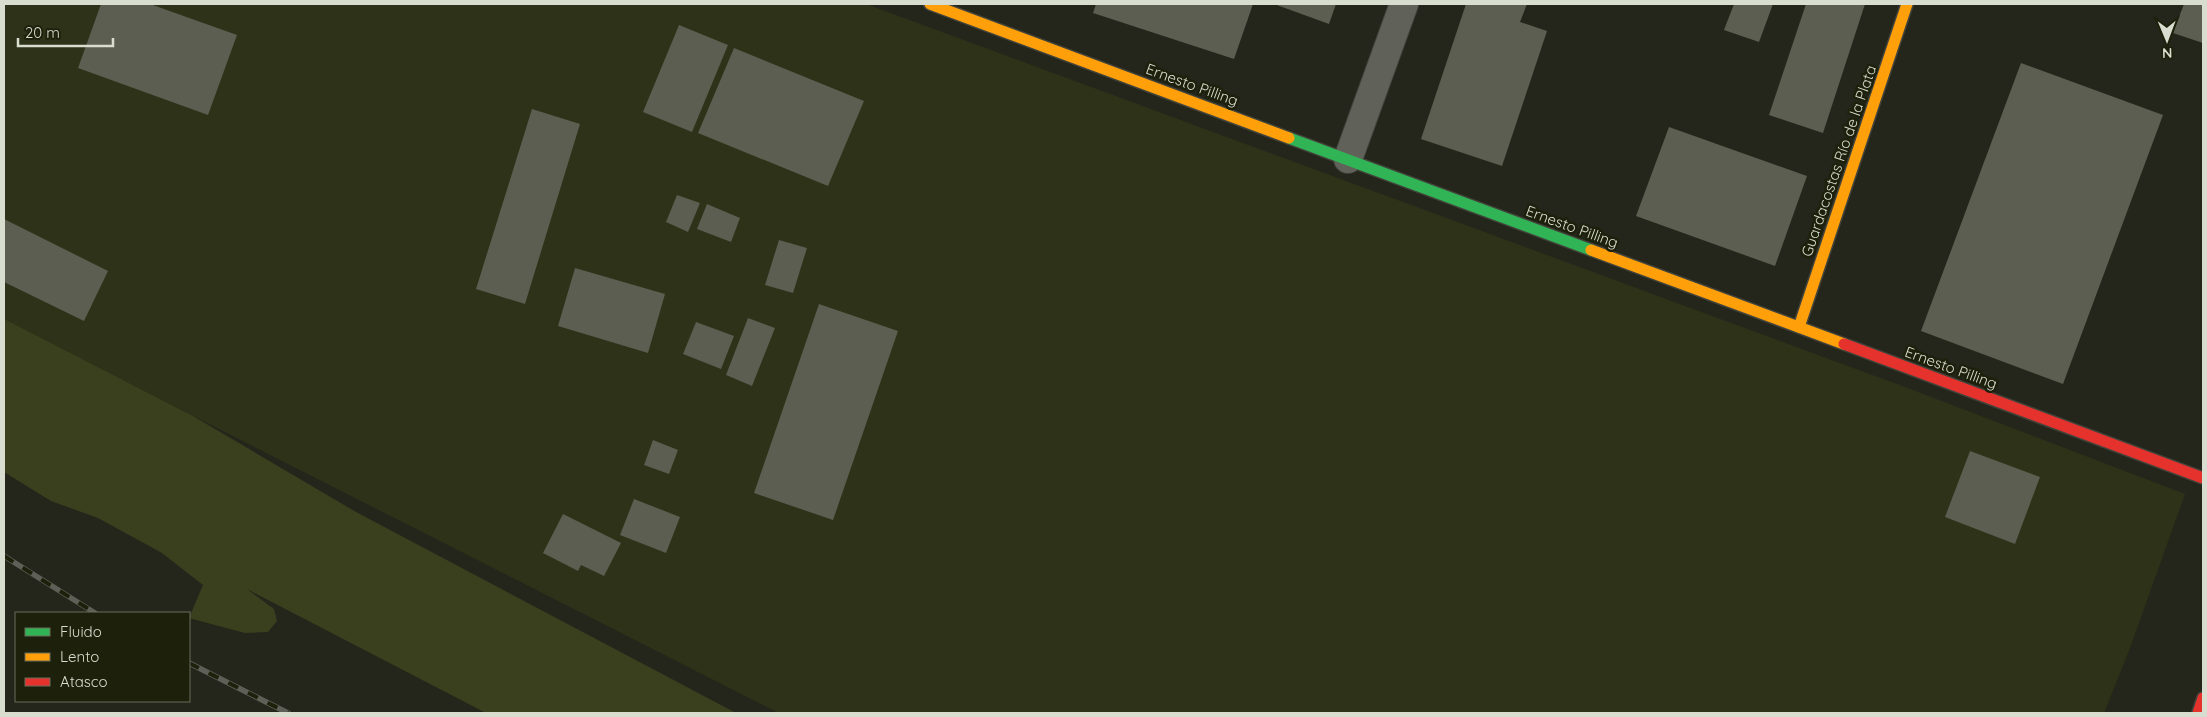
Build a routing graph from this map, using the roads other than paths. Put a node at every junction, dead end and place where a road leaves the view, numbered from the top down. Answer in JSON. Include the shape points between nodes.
{"nodes":[{"id":1,"x":930,"y":4,"type":"edge"},
{"id":2,"x":1404,"y":4,"type":"edge"},
{"id":3,"x":1907,"y":4,"type":"edge"},
{"id":4,"x":1348,"y":159,"type":"junction"},
{"id":5,"x":1799,"y":327,"type":"junction"},
{"id":6,"x":2203,"y":478,"type":"edge"},
{"id":7,"x":2203,"y":698,"type":"edge"},
{"id":8,"x":2198,"y":713,"type":"edge"}],
"edges":[{"from":1,"to":4,"type":"street","name":"Ernesto Pilling"},
{"from":2,"to":4,"type":"street"},
{"from":3,"to":5,"type":"street","name":"Guardacostas Río de la Plata"},
{"from":4,"to":5,"type":"street","name":"Ernesto Pilling"},
{"from":5,"to":6,"type":"street","name":"Ernesto Pilling"},
{"from":7,"to":8,"type":"street"}]}
